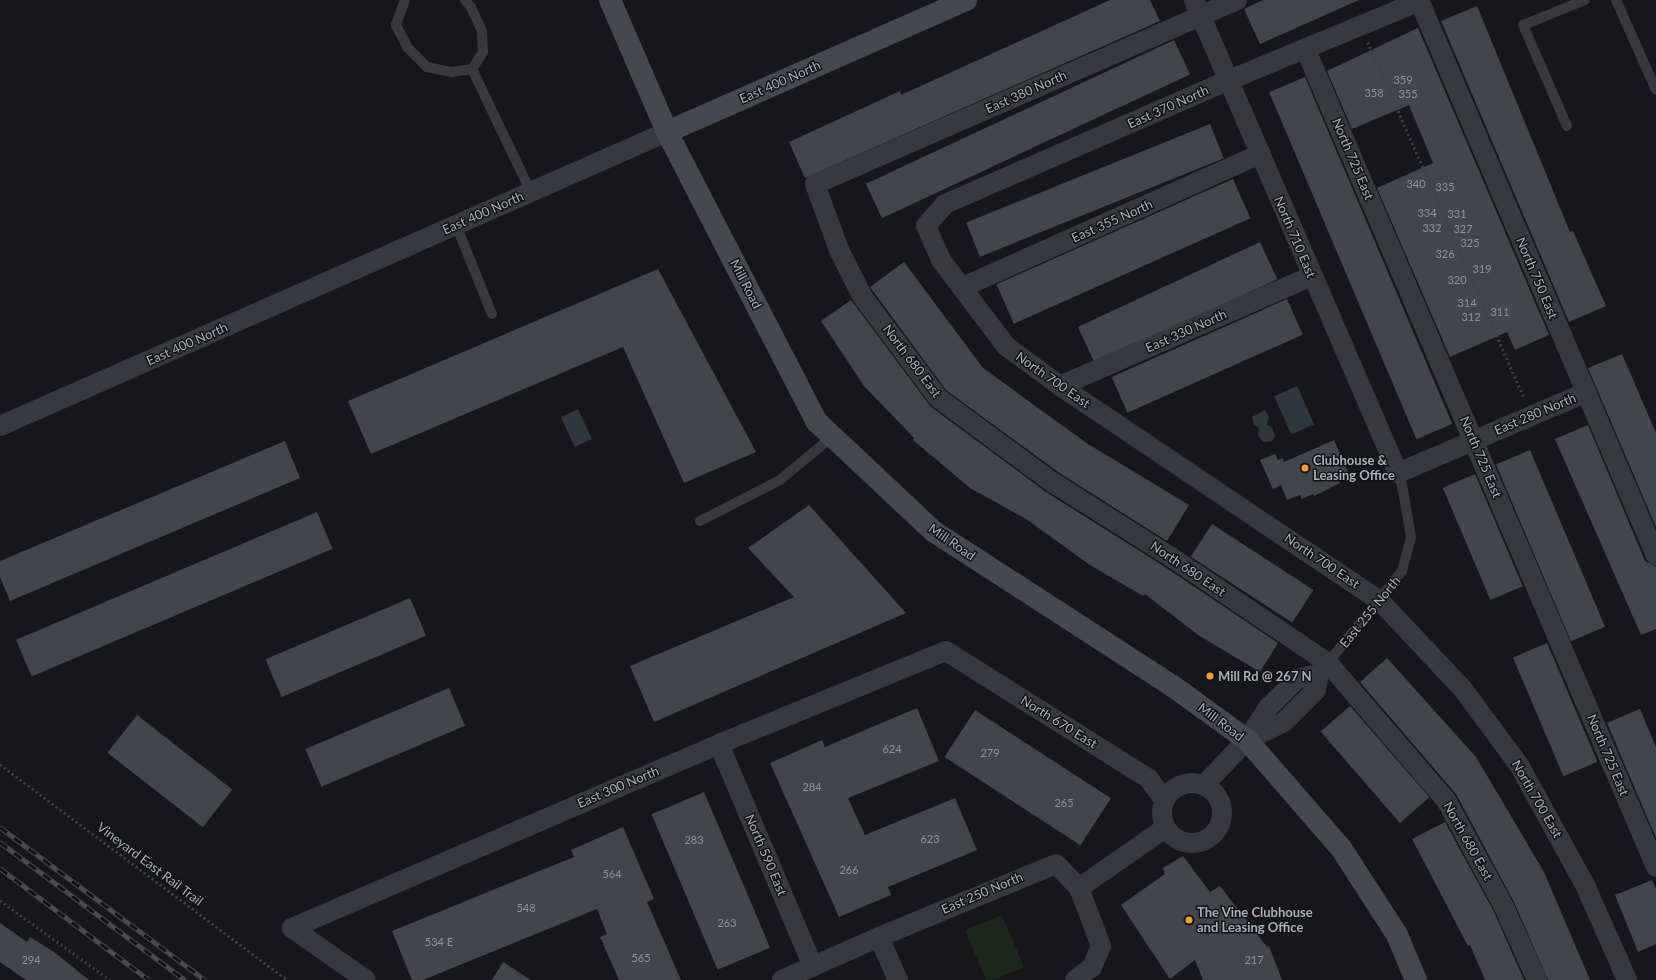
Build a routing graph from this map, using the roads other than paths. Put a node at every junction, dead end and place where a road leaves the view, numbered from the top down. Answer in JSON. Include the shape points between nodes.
{"nodes":[{"id":1,"x":404,"y":0,"type":"edge"},
{"id":2,"x":465,"y":0,"type":"edge"},
{"id":3,"x":610,"y":0,"type":"edge"},
{"id":4,"x":966,"y":0,"type":"edge"},
{"id":5,"x":1238,"y":0,"type":"edge"},
{"id":6,"x":1419,"y":0,"type":"edge"},
{"id":7,"x":1585,"y":0,"type":"edge"},
{"id":8,"x":1616,"y":0,"type":"edge"},
{"id":9,"x":1197,"y":8,"type":"edge"},
{"id":10,"x":1305,"y":48,"type":"junction"},
{"id":11,"x":472,"y":69,"type":"junction"},
{"id":12,"x":1229,"y":80,"type":"junction"},
{"id":13,"x":1656,"y":90,"type":"edge"},
{"id":14,"x":1567,"y":126,"type":"dead end"},
{"id":15,"x":667,"y":132,"type":"junction"},
{"id":16,"x":1260,"y":154,"type":"junction"},
{"id":17,"x":815,"y":184,"type":"joint"},
{"id":18,"x":531,"y":192,"type":"junction"},
{"id":19,"x":456,"y":225,"type":"junction"},
{"id":20,"x":926,"y":226,"type":"joint"},
{"id":21,"x":1312,"y":276,"type":"junction"},
{"id":22,"x":963,"y":287,"type":"junction"},
{"id":23,"x":492,"y":314,"type":"dead end"},
{"id":24,"x":1060,"y":386,"type":"junction"},
{"id":25,"x":1585,"y":393,"type":"junction"},
{"id":26,"x":0,"y":426,"type":"edge"},
{"id":27,"x":833,"y":436,"type":"junction"},
{"id":28,"x":1474,"y":440,"type":"junction"},
{"id":29,"x":1398,"y":473,"type":"junction"},
{"id":30,"x":700,"y":522,"type":"dead end"},
{"id":31,"x":1656,"y":556,"type":"edge"},
{"id":32,"x":1379,"y":600,"type":"junction"},
{"id":33,"x":946,"y":651,"type":"joint"},
{"id":34,"x":1324,"y":669,"type":"junction"},
{"id":35,"x":1246,"y":740,"type":"junction"},
{"id":36,"x":719,"y":744,"type":"junction"},
{"id":37,"x":1204,"y":785,"type":"junction"},
{"id":38,"x":1164,"y":800,"type":"junction"},
{"id":39,"x":1165,"y":828,"type":"junction"},
{"id":40,"x":1656,"y":866,"type":"edge"},
{"id":41,"x":1079,"y":888,"type":"junction"},
{"id":42,"x":879,"y":937,"type":"junction"},
{"id":43,"x":813,"y":967,"type":"junction"},
{"id":44,"x":366,"y":980,"type":"edge"},
{"id":45,"x":782,"y":980,"type":"edge"},
{"id":46,"x":898,"y":980,"type":"edge"},
{"id":47,"x":1075,"y":980,"type":"edge"},
{"id":48,"x":1416,"y":980,"type":"edge"},
{"id":49,"x":1537,"y":980,"type":"edge"},
{"id":50,"x":1627,"y":980,"type":"edge"}],
"edges":[{"from":1,"to":11,"type":"lane","via":[[396,25],[407,48],[427,67],[451,72]]},
{"from":2,"to":11,"type":"lane","via":[[482,31],[483,52]]},
{"from":3,"to":15,"type":"main road","name":"Mill Road"},
{"from":4,"to":15,"type":"main road","name":"East 400 North"},
{"from":5,"to":9,"type":"street","name":"East 380 North"},
{"from":6,"to":10,"type":"street","name":"East 370 North"},
{"from":6,"to":25,"type":"street","name":"North 750 East"},
{"from":7,"to":14,"type":"lane","via":[[1523,25]]},
{"from":8,"to":13,"type":"lane"},
{"from":9,"to":12,"type":"street","name":"North 710 East"},
{"from":9,"to":17,"type":"street","name":"East 380 North"},
{"from":10,"to":12,"type":"street","name":"East 370 North"},
{"from":10,"to":28,"type":"street","name":"North 725 East"},
{"from":11,"to":18,"type":"lane"},
{"from":12,"to":16,"type":"street","name":"North 710 East"},
{"from":12,"to":20,"type":"street","name":"East 370 North","via":[[945,204]]},
{"from":15,"to":18,"type":"street","name":"East 400 North"},
{"from":15,"to":27,"type":"main road","name":"Mill Road","via":[[816,421]]},
{"from":16,"to":21,"type":"street","name":"North 710 East"},
{"from":16,"to":22,"type":"street","name":"East 355 North"},
{"from":17,"to":34,"type":"street","name":"North 680 East","via":[[839,250],[862,296],[938,398],[1052,482],[1171,557]]},
{"from":18,"to":19,"type":"street","name":"East 400 North"},
{"from":19,"to":23,"type":"lane"},
{"from":19,"to":26,"type":"street","name":"East 400 North"},
{"from":20,"to":22,"type":"street","name":"North 700 East","via":[[941,260]]},
{"from":21,"to":24,"type":"street","name":"East 330 North"},
{"from":21,"to":29,"type":"street","name":"North 710 East"},
{"from":22,"to":24,"type":"street","name":"North 700 East","via":[[1006,346]]},
{"from":24,"to":32,"type":"street","name":"North 700 East"},
{"from":25,"to":28,"type":"street","name":"East 280 North"},
{"from":25,"to":31,"type":"street","name":"North 750 East"},
{"from":27,"to":30,"type":"lane","via":[[780,480]]},
{"from":27,"to":35,"type":"main road","name":"Mill Road","via":[[933,531],[1174,687]]},
{"from":28,"to":29,"type":"street","name":"East 280 North"},
{"from":28,"to":40,"type":"street","name":"North 725 East"},
{"from":29,"to":32,"type":"lane","name":"East 255 North","via":[[1411,537],[1402,571]]},
{"from":32,"to":34,"type":"lane","name":"East 255 North"},
{"from":32,"to":50,"type":"street","name":"North 700 East","via":[[1462,688],[1519,764],[1585,885]]},
{"from":33,"to":36,"type":"street","name":"East 300 North"},
{"from":33,"to":38,"type":"street","name":"North 670 East","via":[[1149,779]]},
{"from":34,"to":35,"type":"street","name":"East 255 North","via":[[1316,690],[1284,722]]},
{"from":34,"to":49,"type":"street","name":"North 680 East","via":[[1446,800],[1504,907]]},
{"from":35,"to":37,"type":"street"},
{"from":35,"to":48,"type":"main road","name":"Mill Road","via":[[1341,848],[1397,935]]},
{"from":36,"to":43,"type":"street","name":"North 590 East"},
{"from":36,"to":44,"type":"street","name":"East 300 North","via":[[292,928]]},
{"from":37,"to":38,"type":"street","via":[[1195,782],[1181,785],[1170,792]]},
{"from":37,"to":39,"type":"street","via":[[1213,790],[1220,799],[1222,820],[1218,829],[1210,837],[1190,843],[1180,841]]},
{"from":38,"to":39,"type":"street","via":[[1162,814]]},
{"from":39,"to":41,"type":"street"},
{"from":41,"to":42,"type":"street","name":"East 250 North","via":[[1056,864]]},
{"from":41,"to":47,"type":"street","via":[[1101,946],[1092,967]]},
{"from":42,"to":43,"type":"street","name":"East 250 North"},
{"from":42,"to":46,"type":"street"},
{"from":43,"to":45,"type":"street","name":"East 250 North"}]}
